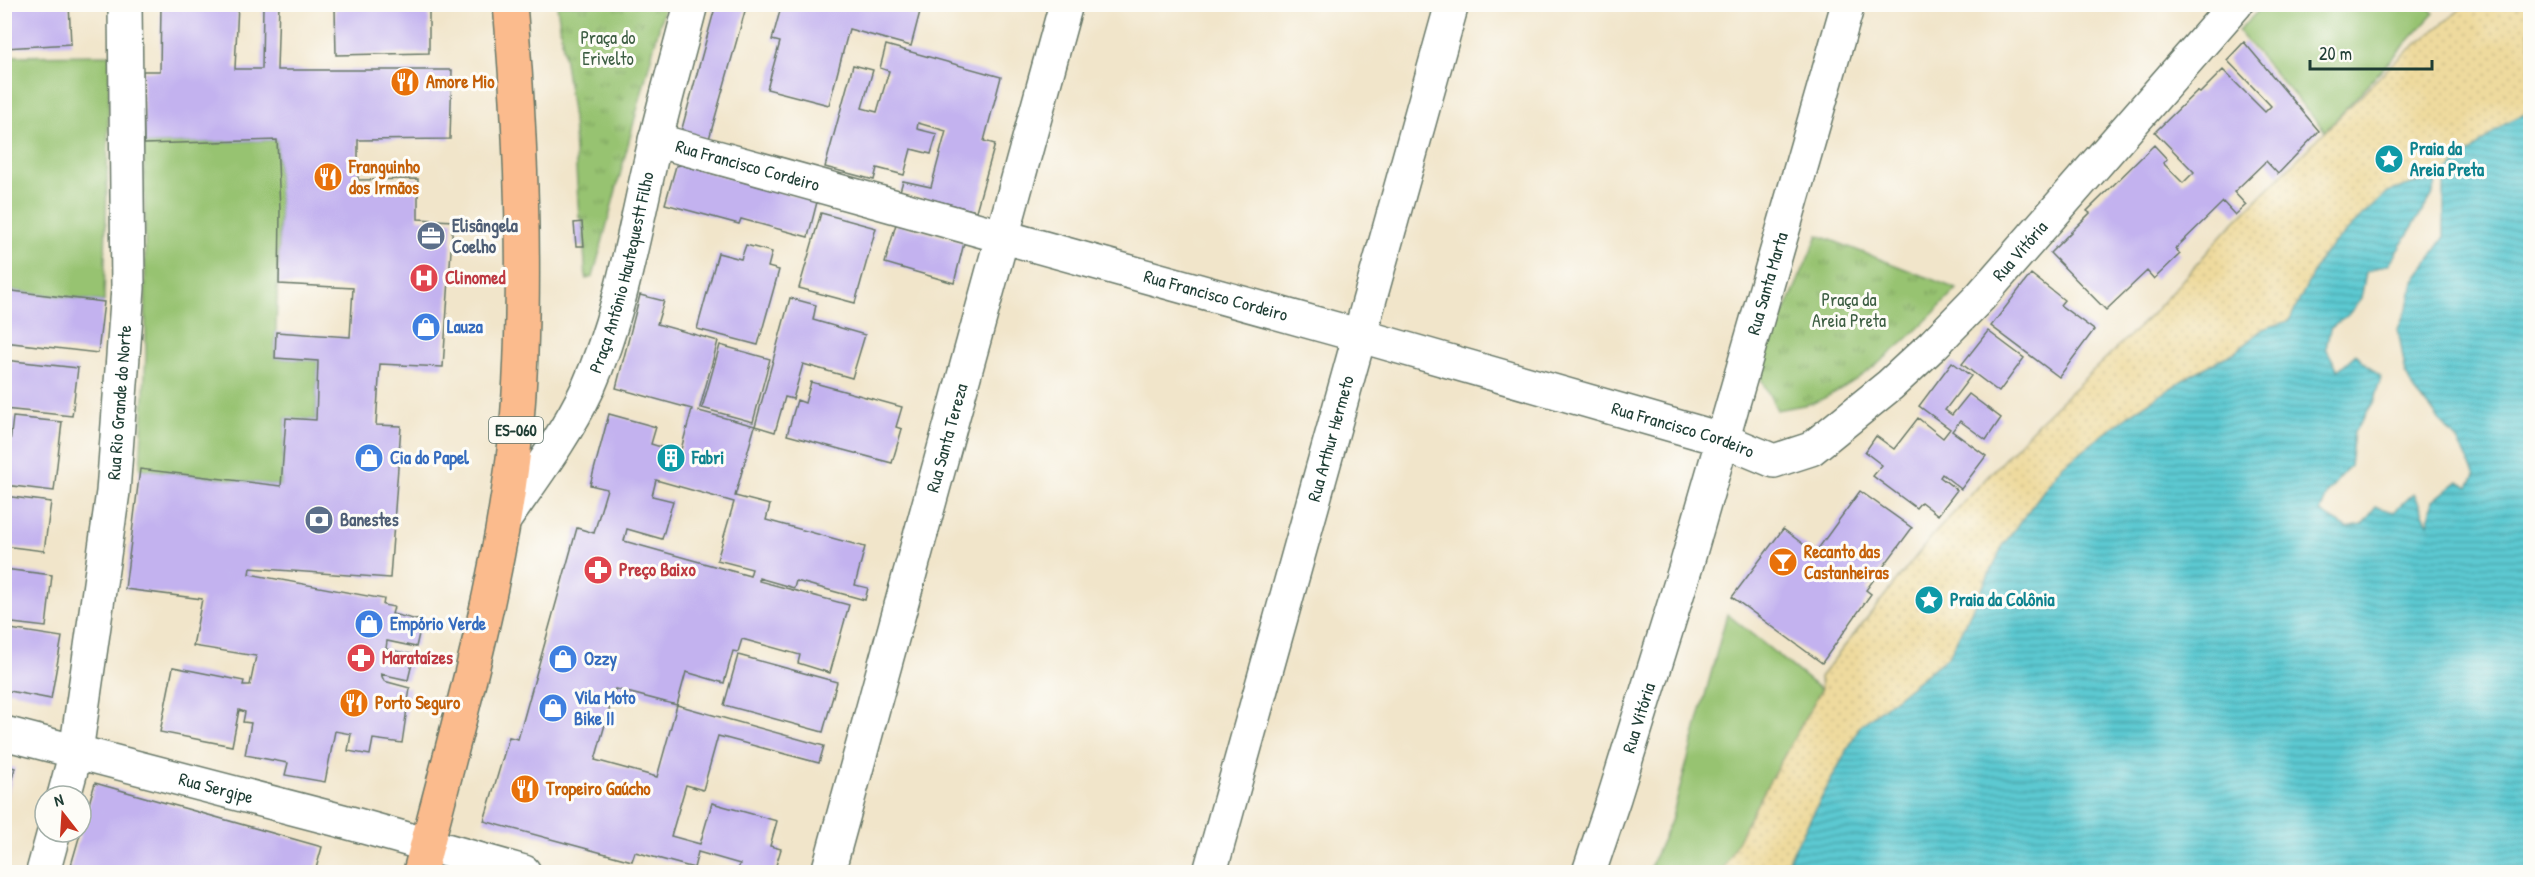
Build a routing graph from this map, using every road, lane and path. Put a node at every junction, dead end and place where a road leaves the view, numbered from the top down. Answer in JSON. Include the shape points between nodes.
{"nodes":[{"id":1,"x":125,"y":4,"type":"edge"},
{"id":2,"x":510,"y":4,"type":"edge"},
{"id":3,"x":691,"y":4,"type":"edge"},
{"id":4,"x":1066,"y":4,"type":"edge"},
{"id":5,"x":1452,"y":4,"type":"edge"},
{"id":6,"x":1848,"y":4,"type":"edge"},
{"id":7,"x":2236,"y":4,"type":"edge"},
{"id":8,"x":655,"y":140,"type":"junction"},
{"id":9,"x":1004,"y":236,"type":"junction"},
{"id":10,"x":1361,"y":336,"type":"junction"},
{"id":11,"x":1721,"y":440,"type":"junction"},
{"id":12,"x":1774,"y":461,"type":"joint"},
{"id":13,"x":505,"y":519,"type":"junction"},
{"id":14,"x":1687,"y":563,"type":"joint"},
{"id":15,"x":4,"y":733,"type":"edge"},
{"id":16,"x":76,"y":752,"type":"junction"},
{"id":17,"x":67,"y":784,"type":"edge"},
{"id":18,"x":51,"y":844,"type":"edge"},
{"id":19,"x":423,"y":859,"type":"edge"},
{"id":20,"x":43,"y":873,"type":"edge"},
{"id":21,"x":525,"y":873,"type":"edge"},
{"id":22,"x":828,"y":873,"type":"edge"},
{"id":23,"x":1210,"y":873,"type":"edge"},
{"id":24,"x":1588,"y":873,"type":"edge"}],
"edges":[{"from":1,"to":16,"type":"street","name":"Rua Rio Grande do Norte","via":[[128,288],[113,492]]},
{"from":2,"to":13,"type":"main road","number":"ES-060","via":[[523,238],[520,395]]},
{"from":3,"to":8,"type":"street","name":"Praça Antônio Hautequestt Filho"},
{"from":4,"to":9,"type":"street","name":"Rua Santa Tereza"},
{"from":5,"to":10,"type":"street","name":"Rua Arthur Hermeto"},
{"from":6,"to":11,"type":"street","name":"Rua Santa Marta"},
{"from":7,"to":12,"type":"street","name":"Rua Vitória","via":[[2018,255],[1933,345],[1811,449]]},
{"from":8,"to":9,"type":"street","name":"Rua Francisco Cordeiro"},
{"from":8,"to":13,"type":"street","name":"Praça Antônio Hautequestt Filho","via":[[619,302],[587,389],[561,436]]},
{"from":9,"to":10,"type":"street","name":"Rua Francisco Cordeiro"},
{"from":9,"to":22,"type":"street","name":"Rua Santa Tereza"},
{"from":10,"to":11,"type":"street","name":"Rua Francisco Cordeiro"},
{"from":10,"to":23,"type":"street","name":"Rua Arthur Hermeto"},
{"from":11,"to":12,"type":"street","name":"Rua Francisco Cordeiro"},
{"from":11,"to":14,"type":"street","name":"Rua Santa Marta"},
{"from":13,"to":19,"type":"main road","number":"ES-060","via":[[481,638]]},
{"from":14,"to":24,"type":"street","name":"Rua Vitória"},
{"from":15,"to":16,"type":"street","name":"Rua Sergipe"},
{"from":16,"to":17,"type":"street","name":"Rua Rio Grande do Norte"},
{"from":16,"to":19,"type":"street","name":"Rua Sergipe","via":[[350,823]]},
{"from":18,"to":20,"type":"street"},
{"from":19,"to":21,"type":"street","name":"Rua Sergipe"}]}
